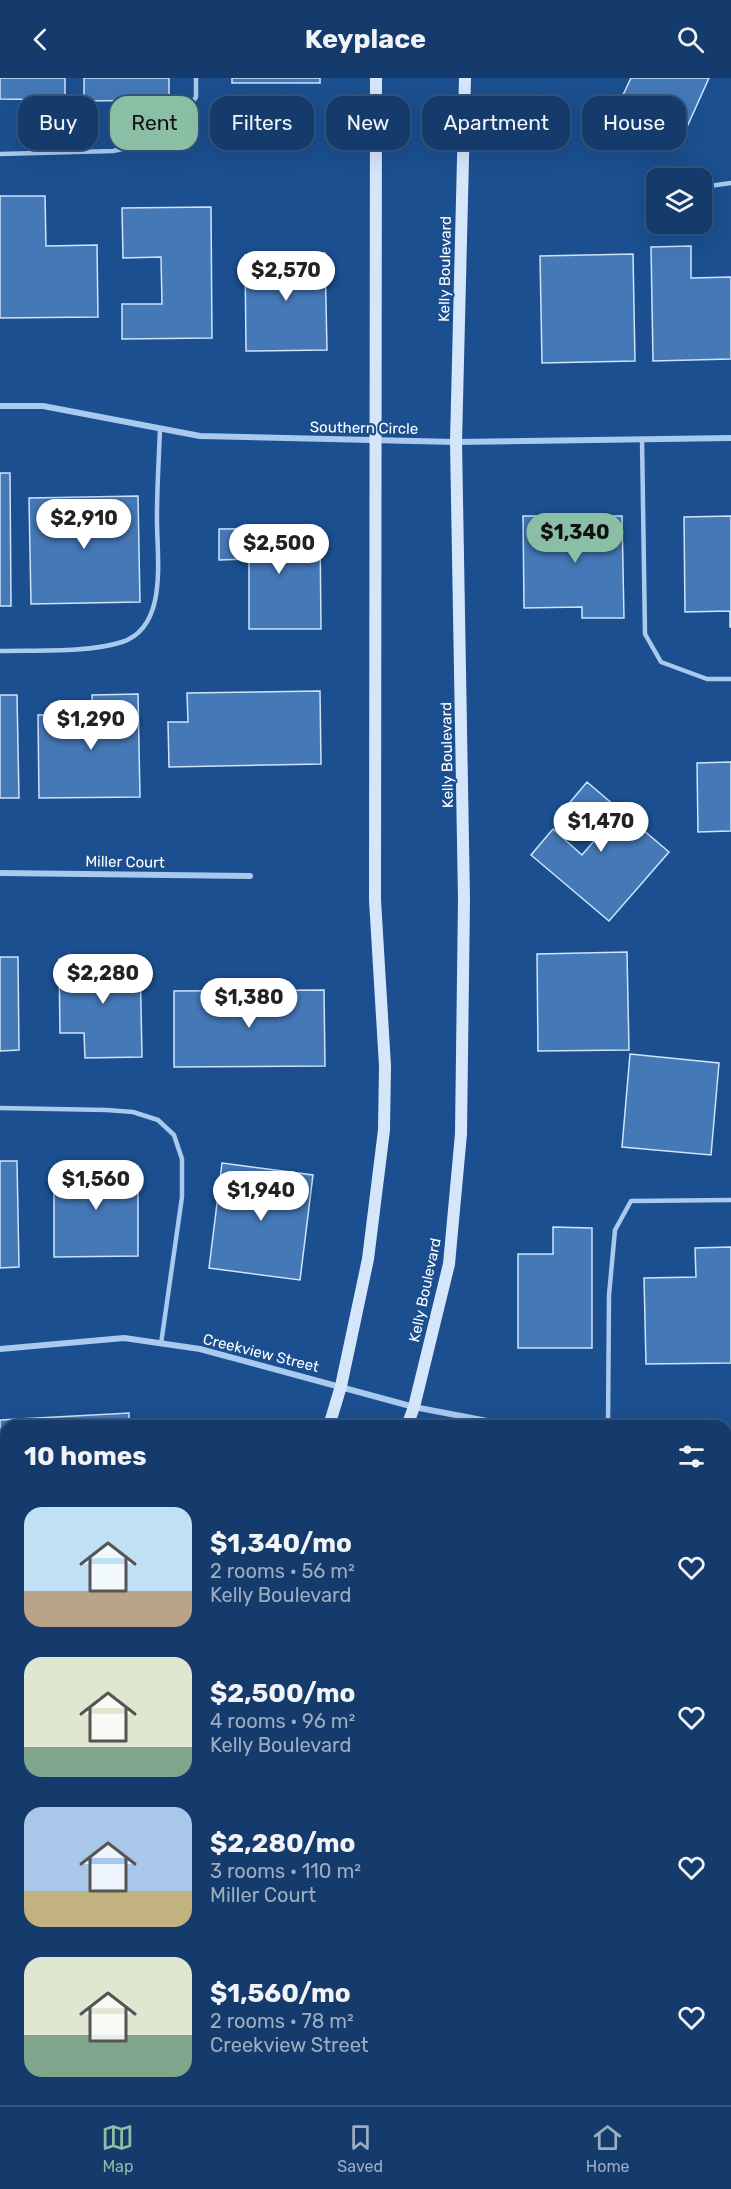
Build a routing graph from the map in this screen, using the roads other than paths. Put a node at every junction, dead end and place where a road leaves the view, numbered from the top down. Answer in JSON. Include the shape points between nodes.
{"nodes":[{"id":1,"x":196,"y":78,"type":"edge"},
{"id":2,"x":376,"y":78,"type":"edge"},
{"id":3,"x":465,"y":78,"type":"edge"},
{"id":4,"x":0,"y":154,"type":"edge"},
{"id":5,"x":731,"y":183,"type":"edge"},
{"id":6,"x":712,"y":186,"type":"edge"},
{"id":7,"x":0,"y":406,"type":"edge"},
{"id":8,"x":160,"y":429,"type":"junction"},
{"id":9,"x":731,"y":438,"type":"edge"},
{"id":10,"x":642,"y":439,"type":"junction"},
{"id":11,"x":376,"y":441,"type":"junction"},
{"id":12,"x":456,"y":442,"type":"junction"},
{"id":13,"x":0,"y":651,"type":"edge"},
{"id":14,"x":731,"y":679,"type":"edge"},
{"id":15,"x":0,"y":873,"type":"edge"},
{"id":16,"x":250,"y":876,"type":"dead end"},
{"id":17,"x":0,"y":1108,"type":"edge"},
{"id":18,"x":731,"y":1200,"type":"edge"},
{"id":19,"x":161,"y":1344,"type":"junction"},
{"id":20,"x":0,"y":1349,"type":"edge"},
{"id":21,"x":341,"y":1386,"type":"junction"},
{"id":22,"x":414,"y":1407,"type":"junction"},
{"id":23,"x":330,"y":1420,"type":"edge"},
{"id":24,"x":409,"y":1420,"type":"edge"},
{"id":25,"x":482,"y":1420,"type":"edge"},
{"id":26,"x":608,"y":1420,"type":"edge"}],
"edges":[{"from":1,"to":4,"type":"lane","via":[[196,97],[177,126],[155,142],[113,151]]},
{"from":2,"to":11,"type":"main road"},
{"from":3,"to":12,"type":"main road","name":"Kelly Boulevard"},
{"from":5,"to":6,"type":"lane"},
{"from":7,"to":8,"type":"street","name":"Southern Circle","via":[[43,406]]},
{"from":8,"to":11,"type":"street","name":"Southern Circle","via":[[200,436]]},
{"from":8,"to":13,"type":"lane","via":[[158,586],[152,614],[142,630],[125,641],[100,647]]},
{"from":9,"to":10,"type":"street","name":"Southern Circle"},
{"from":10,"to":12,"type":"street","name":"Southern Circle"},
{"from":10,"to":14,"type":"lane","via":[[645,634],[661,662],[707,679]]},
{"from":11,"to":12,"type":"street","name":"Southern Circle"},
{"from":11,"to":21,"type":"main road","via":[[375,900],[385,1066],[384,1130],[368,1258]]},
{"from":12,"to":22,"type":"main road","name":"Kelly Boulevard","via":[[464,899],[461,1134],[449,1264]]},
{"from":15,"to":16,"type":"street","name":"Miller Court"},
{"from":17,"to":19,"type":"lane","via":[[133,1112],[159,1120],[174,1135],[182,1159],[182,1197]]},
{"from":18,"to":26,"type":"lane","via":[[631,1202],[615,1230],[609,1295]]},
{"from":19,"to":20,"type":"street","name":"Creekview Street","via":[[124,1338]]},
{"from":19,"to":21,"type":"street","name":"Creekview Street","via":[[200,1349]]},
{"from":21,"to":22,"type":"street","name":"Creekview Street"},
{"from":21,"to":23,"type":"main road"},
{"from":22,"to":24,"type":"main road","name":"Kelly Boulevard"},
{"from":22,"to":25,"type":"street","name":"Creekview Street"}]}
